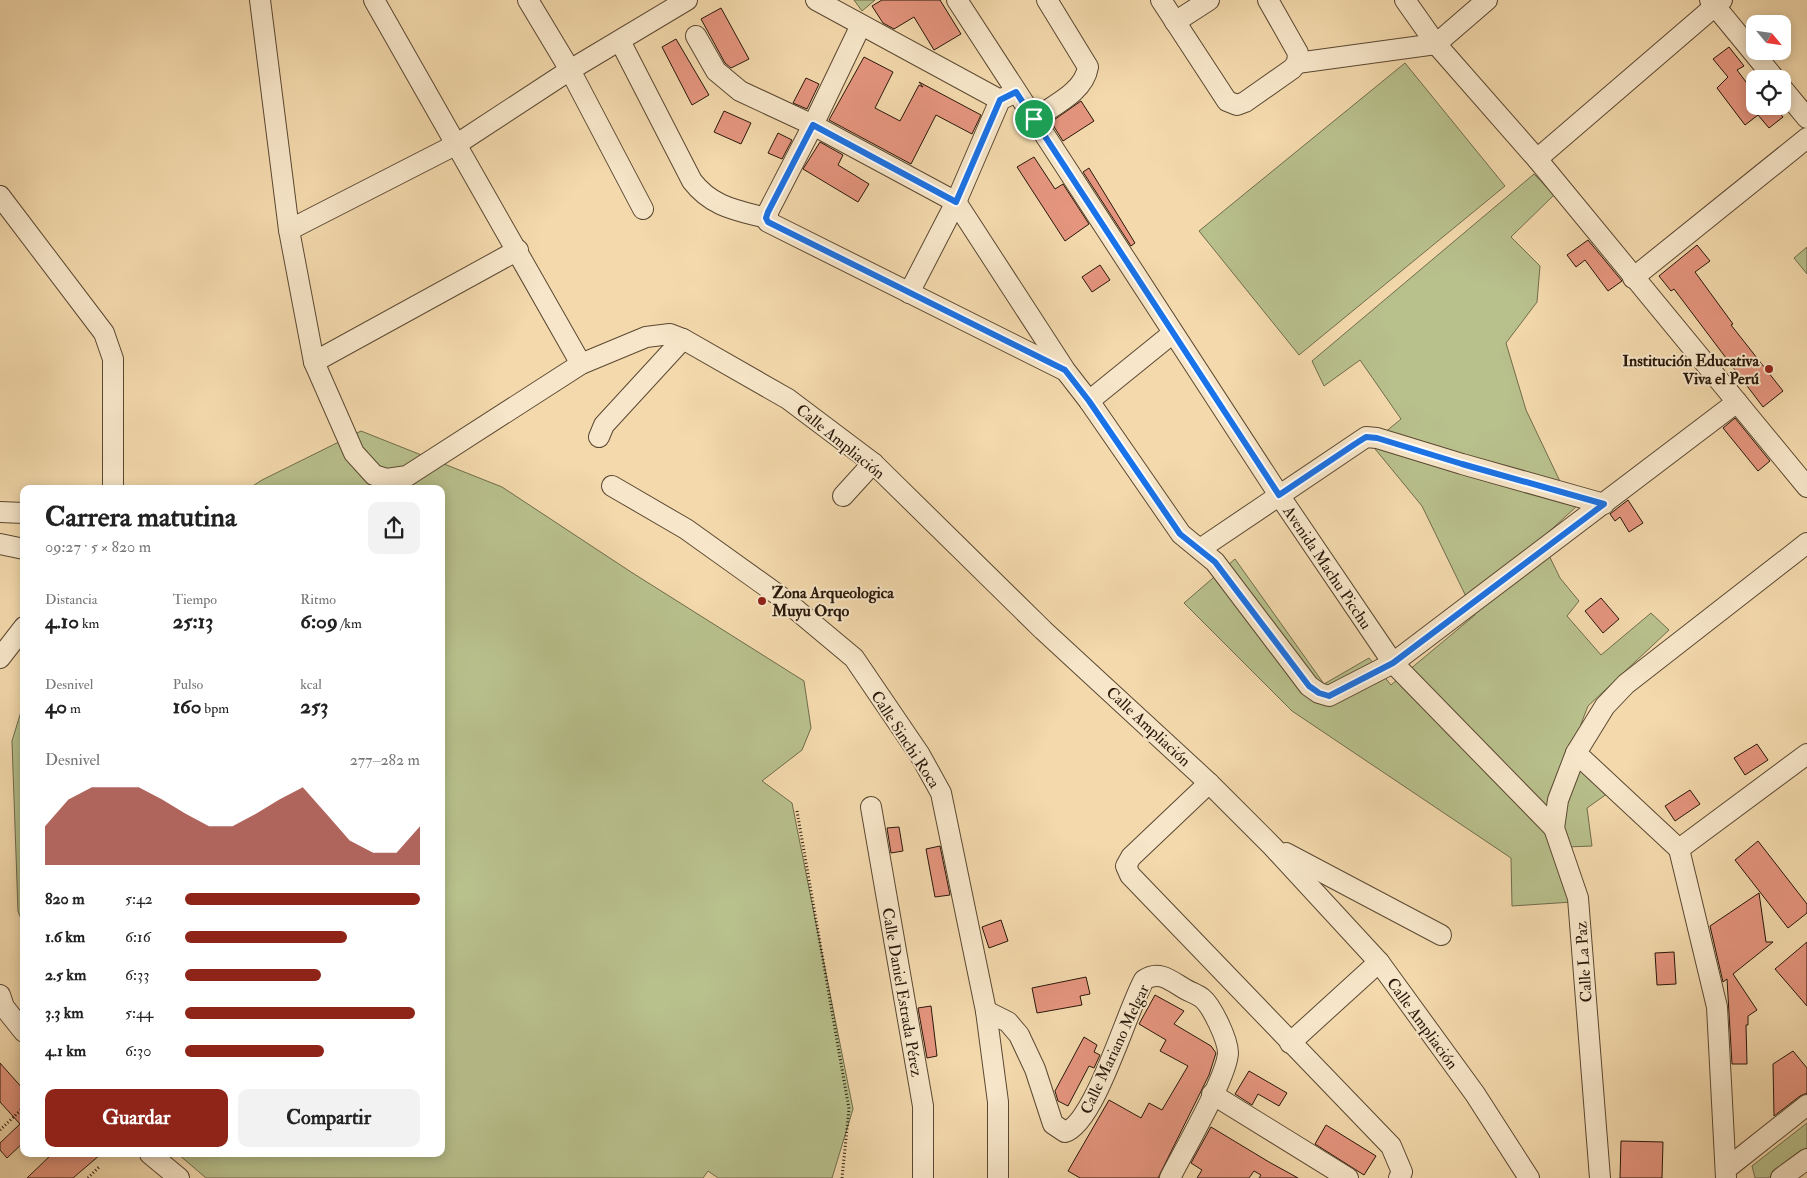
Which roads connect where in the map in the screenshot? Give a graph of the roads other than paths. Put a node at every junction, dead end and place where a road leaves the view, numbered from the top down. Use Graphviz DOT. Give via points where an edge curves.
graph roads {
  1 [pos="260,0"];
  2 [pos="374,0"];
  3 [pos="528,0"];
  4 [pos="816,0"];
  5 [pos="957,0"];
  6 [pos="1047,0"];
  7 [pos="1161,0"];
  8 [pos="1209,0"];
  9 [pos="1268,0"];
  10 [pos="1405,0"];
  11 [pos="1487,0"];
  12 [pos="1716,2"];
  13 [pos="677,3"];
  14 [pos="1175,22"];
  15 [pos="861,25"];
  16 [pos="696,36"];
  17 [pos="620,41"];
  18 [pos="1436,44"];
  19 [pos="1297,63"];
  20 [pos="570,70"];
  21 [pos="1768,70"];
  22 [pos="1008,96"];
  23 [pos="1791,99"];
  24 [pos="1807,118"];
  25 [pos="1034,119"];
  26 [pos="813,125"];
  27 [pos="1807,138"];
  28 [pos="457,144"];
  29 [pos="1537,160"];
  30 [pos="0,196"];
  31 [pos="956,202"];
  32 [pos="643,209"];
  33 [pos="766,218"];
  34 [pos="288,230"];
  35 [pos="518,250"];
  36 [pos="1633,278"];
  37 [pos="909,294"];
  38 [pos="1173,333"];
  39 [pos="690,343"];
  40 [pos="314,362"];
  41 [pos="581,364"];
  42 [pos="1065,370"];
  43 [pos="1089,401"];
  44 [pos="1737,402"];
  45 [pos="599,437"];
  46 [pos="873,464"];
  47 [pos="113,485"];
  48 [pos="612,486"];
  49 [pos="1807,488"];
  50 [pos="1279,495"];
  51 [pos="843,496"];
  52 [pos="1604,504"];
  53 [pos="0,512"];
  54 [pos="20,513"];
  55 [pos="1807,543"];
  56 [pos="0,544"];
  57 [pos="20,549"];
  58 [pos="1200,549"];
  59 [pos="20,633"];
  60 [pos="0,658"];
  61 [pos="1393,663"];
  62 [pos="1576,753"];
  63 [pos="1807,754"];
  64 [pos="1209,783"];
  65 [pos="871,808"];
  66 [pos="1554,828"];
  67 [pos="1272,846"];
  68 [pos="1679,849"];
  69 [pos="1441,935"];
  70 [pos="1379,962"];
  71 [pos="0,995"];
  72 [pos="986,1011"];
  73 [pos="20,1027"];
  74 [pos="1290,1043"];
  75 [pos="1212,1094"];
  76 [pos="1807,1105"];
  77 [pos="154,1157"];
  78 [pos="1807,1159"];
  79 [pos="1726,1174"];
  80 [pos="1400,1175"];
  81 [pos="178,1178"];
  82 [pos="923,1178"];
  83 [pos="998,1178"];
  84 [pos="1170,1178"];
  85 [pos="1348,1178"];
  86 [pos="1529,1178"];
  87 [pos="1600,1178"];
  88 [pos="1781,1178"];
  1 -- 34 [label="street"];
  2 -- 28 [label="street"];
  3 -- 20 [label="street"];
  4 -- 15 [label="street"];
  5 -- 22 [label="street, Avenida Machu Picchu"];
  6 -- 25 [label="street" via="1088,67 1079,88"];
  7 -- 14 [label="street"];
  8 -- 14 [label="street"];
  9 -- 19 [label="street" via="1298,52"];
  10 -- 18 [label="street"];
  11 -- 18 [label="street"];
  12 -- 21 [label="street"];
  12 -- 29 [label="street"];
  13 -- 17 [label="street"];
  14 -- 19 [label="street" via="1227,101 1236,105 1253,97"];
  15 -- 22 [label="street"];
  15 -- 26 [label="street"];
  16 -- 26 [label="street" via="716,71 740,91"];
  17 -- 20 [label="street"];
  17 -- 33 [label="street" via="692,181 702,194 715,202"];
  18 -- 19 [label="street"];
  18 -- 29 [label="street"];
  20 -- 28 [label="street"];
  20 -- 32 [label="street"];
  22 -- 25 [label="street, Avenida Machu Picchu"];
  22 -- 31 [label="street"];
  23 -- 24 [label="street"];
  25 -- 38 [label="street, Avenida Machu Picchu"];
  26 -- 31 [label="street"];
  26 -- 33 [label="street"];
  27 -- 36 [label="street"];
  28 -- 34 [label="street"];
  28 -- 35 [label="street"];
  29 -- 36 [label="street"];
  30 -- 47 [label="street" via="104,333 113,359"];
  31 -- 37 [label="street"];
  31 -- 42 [label="street"];
  33 -- 37 [label="street" via="768,222"];
  34 -- 40 [label="street"];
  35 -- 40 [label="street"];
  35 -- 41 [label="street"];
  36 -- 44 [label="street"];
  37 -- 42 [label="street"];
  38 -- 43 [label="street"];
  38 -- 50 [label="street, Avenida Machu Picchu"];
  39 -- 41 [label="street" via="670,334 646,337"];
  39 -- 45 [label="street" via="604,425"];
  39 -- 46 [label="street, Calle Ampliación" via="788,399"];
  40 -- 41 [label="street" via="354,453 374,475 388,479 407,476"];
  42 -- 43 [label="street"];
  43 -- 58 [label="street" via="1180,534"];
  44 -- 49 [label="street"];
  44 -- 52 [label="street"];
  46 -- 51 [label="street"];
  46 -- 64 [label="street, Calle Ampliación" via="1043,630"];
  48 -- 72 [label="street, Calle Sinchi Roca" via="686,529 781,597 854,658 920,755 941,793"];
  50 -- 52 [label="street" via="1366,437"];
  50 -- 58 [label="street"];
  50 -- 61 [label="street, Avenida Machu Picchu"];
  52 -- 61 [label="street"];
  53 -- 54 [label="street"];
  55 -- 62 [label="street, Calle La Paz" via="1626,684 1605,706"];
  56 -- 57 [label="street"];
  58 -- 61 [label="street" via="1215,562 1309,686 1319,693 1329,696"];
  59 -- 60 [label="street"];
  61 -- 66 [label="street, Avenida Machu Picchu"];
  62 -- 66 [label="street, Calle La Paz" via="1561,791"];
  62 -- 68 [label="street"];
  63 -- 68 [label="street"];
  64 -- 67 [label="street, Calle Ampliación"];
  64 -- 74 [label="street" via="1131,857 1126,866 1130,875"];
  65 -- 82 [label="street, Calle Daniel Estrada Pérez" via="923,1106"];
  66 -- 87 [label="street, Calle La Paz" via="1578,898"];
  67 -- 69 [label="street"];
  67 -- 70 [label="street, Calle Ampliación"];
  68 -- 79 [label="street" via="1717,1007"];
  70 -- 74 [label="street"];
  70 -- 86 [label="street, Calle Ampliación" via="1475,1094"];
  71 -- 73 [label="street" via="4,1007"];
  72 -- 75 [label="street, Calle Mariano Melgar" via="1008,1022 1020,1035 1053,1124 1065,1132 1072,1130 1084,1113 1119,1044 1144,980 1152,975 1161,975 1202,998 1225,1039 1227,1058"];
  72 -- 83 [label="street, Calle Sinchi Roca" via="998,1102"];
  74 -- 80 [label="street" via="1392,1146"];
  75 -- 84 [label="street, Calle Mariano Melgar"];
  75 -- 85 [label="street"];
  76 -- 79 [label="street"];
  77 -- 81 [label="street"];
  78 -- 88 [label="street"];
}
